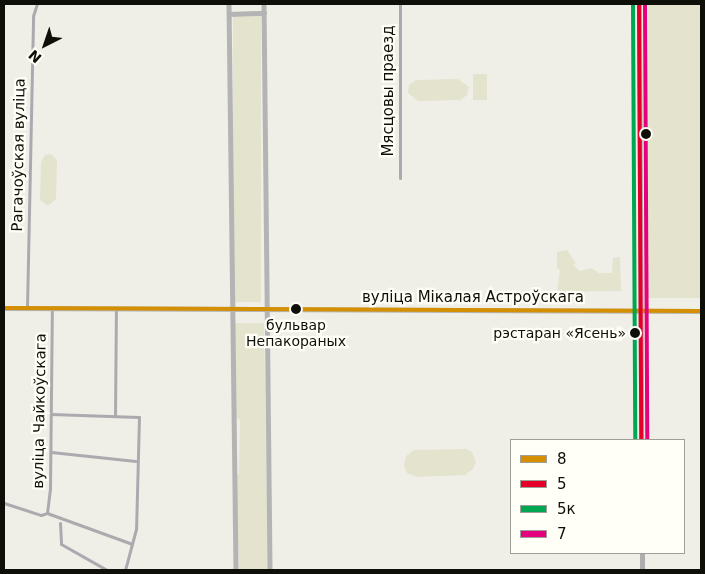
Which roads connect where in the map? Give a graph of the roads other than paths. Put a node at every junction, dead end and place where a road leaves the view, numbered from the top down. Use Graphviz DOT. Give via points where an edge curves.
graph roads {
  1 [pos="37,4"];
  2 [pos="229,4"];
  3 [pos="264,4"];
  4 [pos="400,4"];
  5 [pos="639,4"];
  6 [pos="264,13"];
  7 [pos="229,14"];
  8 [pos="400,178"];
  9 [pos="4,308"];
  10 [pos="27,308"];
  11 [pos="52,308"];
  12 [pos="116,309"];
  13 [pos="232,309"];
  14 [pos="266,310"];
  15 [pos="641,311"];
  16 [pos="701,311"];
  17 [pos="51,414"];
  18 [pos="116,416"];
  19 [pos="641,439"];
  20 [pos="51,452"];
  21 [pos="136,461"];
  22 [pos="4,503"];
  23 [pos="46,513"];
  24 [pos="60,523"];
  25 [pos="132,544"];
  26 [pos="642,554"];
  27 [pos="107,570"];
  28 [pos="125,570"];
  29 [pos="236,570"];
  30 [pos="270,570"];
  31 [pos="642,570"];
  1 -- 10 [label="street, Рагачоўская вуліца" via="33,16"];
  2 -- 7 [label="main road"];
  3 -- 6 [label="main road"];
  4 -- 8 [label="street, Мясцовы праезд"];
  5 -- 15 [label="main road"];
  6 -- 7 [label="main road"];
  6 -- 14 [label="main road"];
  7 -- 13 [label="main road"];
  9 -- 10 [label="main road, вуліца Мікалая Астроўскага"];
  10 -- 11 [label="main road, вуліца Мікалая Астроўскага"];
  11 -- 12 [label="main road, вуліца Мікалая Астроўскага"];
  11 -- 17 [label="street, вуліца Чайкоўскага"];
  12 -- 13 [label="main road, вуліца Мікалая Астроўскага"];
  12 -- 18 [label="street"];
  13 -- 14 [label="main road, вуліца Мікалая Астроўскага"];
  13 -- 29 [label="main road"];
  14 -- 15 [label="main road, вуліца Мікалая Астроўскага"];
  14 -- 30 [label="main road"];
  15 -- 16 [label="main road, вуліца Мікалая Астроўскага"];
  15 -- 19 [label="main road"];
  17 -- 18 [label="street"];
  17 -- 20 [label="street, вуліца Чайкоўскага"];
  18 -- 21 [label="street" via="139,417"];
  20 -- 21 [label="street"];
  20 -- 23 [label="street, вуліца Чайкоўскага"];
  21 -- 25 [label="street" via="136,529"];
  22 -- 23 [label="street" via="41,515"];
  23 -- 25 [label="street"];
  24 -- 27 [label="street" via="61,544"];
  25 -- 28 [label="street"];
  26 -- 31 [label="main road"];
}
